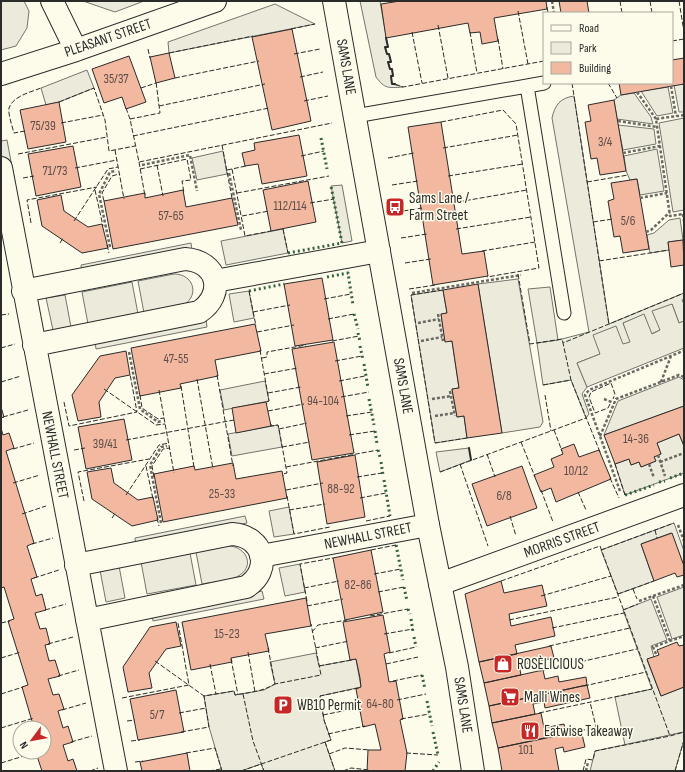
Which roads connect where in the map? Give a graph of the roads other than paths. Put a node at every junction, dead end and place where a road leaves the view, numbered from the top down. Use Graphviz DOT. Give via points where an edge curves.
graph roads {
  1 [pos="52,1"];
  2 [pos="215,1"];
  3 [pos="334,1"];
  4 [pos="76,50"];
  5 [pos="1,74"];
  6 [pos="543,83"];
  7 [pos="527,86"];
  8 [pos="355,116"];
  9 [pos="1,168"];
  10 [pos="378,251"];
  11 [pos="215,281"];
  12 [pos="23,291"];
  13 [pos="564,313"];
  14 [pos="34,345"];
  15 [pos="683,497"];
  16 [pos="428,525"];
  17 [pos="261,556"];
  18 [pos="76,565"];
  19 [pos="440,584"];
  20 [pos="87,620"];
  21 [pos="116,771"];
  22 [pos="473,771"];
  1 -- 4 [label="street"];
  2 -- 4 [label="street, PLEASANT STREET"];
  3 -- 8 [label="street, SAMS LANE"];
  4 -- 5 [label="street, PLEASANT STREET"];
  6 -- 7 [label="lane"];
  7 -- 8 [label="lane"];
  7 -- 13 [label="lane"];
  8 -- 10 [label="street, SAMS LANE"];
  9 -- 12 [label="street, NEWHALL STREET"];
  10 -- 11 [label="street"];
  10 -- 16 [label="street, SAMS LANE"];
  11 -- 12 [label="street" via="208,268 201,262 185,259"];
  11 -- 14 [label="street" via="212,300 199,312"];
  12 -- 14 [label="street, NEWHALL STREET"];
  14 -- 18 [label="street, NEWHALL STREET"];
  15 -- 19 [label="street, MORRIS STREET"];
  16 -- 17 [label="street, NEWHALL STREET"];
  16 -- 19 [label="street, SAMS LANE"];
  17 -- 18 [label="street" via="255,543 240,534 232,534"];
  17 -- 20 [label="street" via="262,567 253,582 246,586"];
  18 -- 20 [label="street, NEWHALL STREET"];
  19 -- 22 [label="street, SAMS LANE" via="457,667"];
  20 -- 21 [label="street, NEWHALL STREET"];
}
